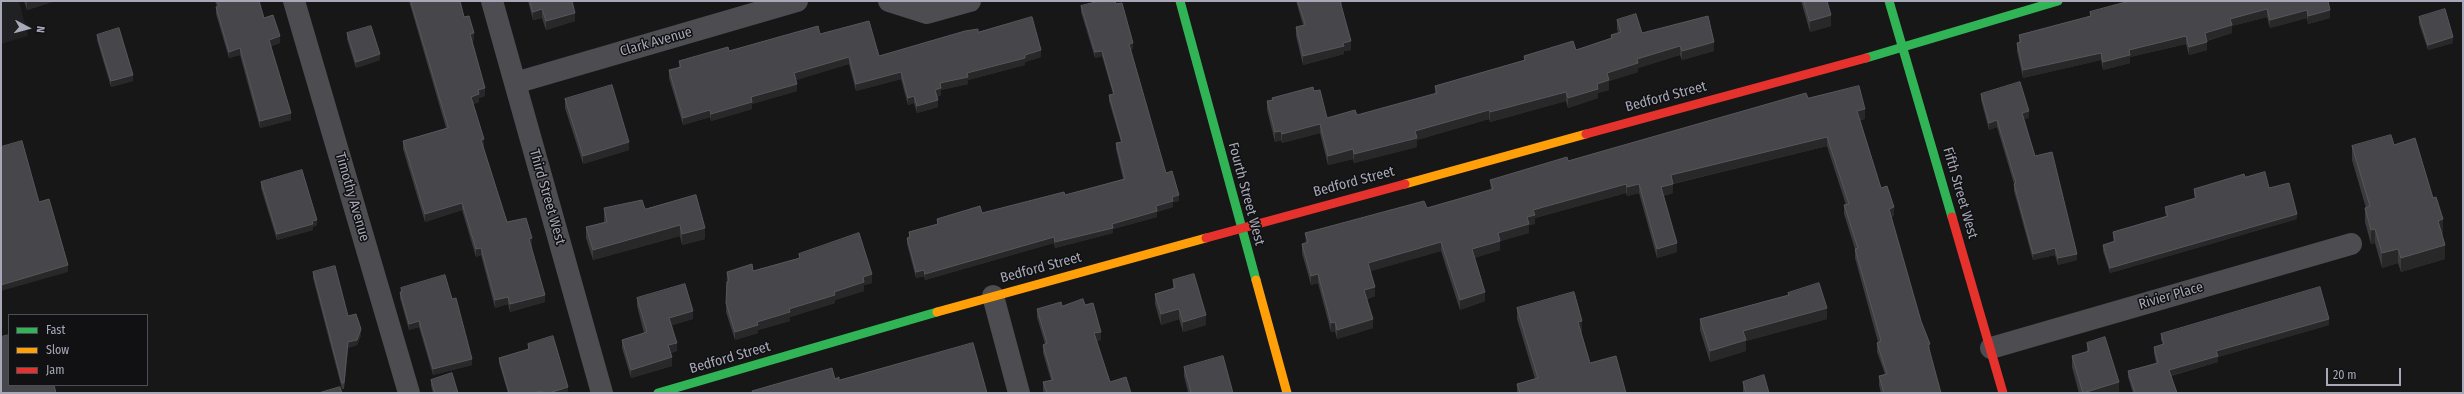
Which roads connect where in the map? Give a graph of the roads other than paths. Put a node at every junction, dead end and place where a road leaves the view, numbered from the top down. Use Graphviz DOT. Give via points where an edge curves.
graph roads {
  1 [pos="294,1"];
  2 [pos="492,1"];
  3 [pos="797,1"];
  4 [pos="889,1"];
  5 [pos="970,1"];
  6 [pos="1180,1"];
  7 [pos="1889,1"];
  8 [pos="2058,1"];
  9 [pos="1903,47"];
  10 [pos="515,83"];
  11 [pos="1240,228"];
  12 [pos="2351,244"];
  13 [pos="993,296"];
  14 [pos="1991,348"];
  15 [pos="409,393"];
  16 [pos="602,393"];
  17 [pos="658,393"];
  18 [pos="1019,393"];
  19 [pos="1287,393"];
  20 [pos="2003,393"];
  1 -- 15 [label="street, Timothy Avenue"];
  2 -- 10 [label="street, Third Street West"];
  3 -- 10 [label="street, Clark Avenue"];
  4 -- 5 [label="street" via="927,13"];
  6 -- 11 [label="street, Fourth Street West"];
  7 -- 9 [label="street, Fifth Street West"];
  8 -- 9 [label="street, Bedford Street"];
  9 -- 11 [label="street, Bedford Street"];
  9 -- 14 [label="street, Fifth Street West"];
  10 -- 16 [label="street, Third Street West"];
  11 -- 13 [label="street, Bedford Street"];
  11 -- 19 [label="street, Fourth Street West"];
  12 -- 14 [label="street, Rivier Place"];
  13 -- 17 [label="street, Bedford Street"];
  13 -- 18 [label="street"];
  14 -- 20 [label="street, Fifth Street West"];
}
